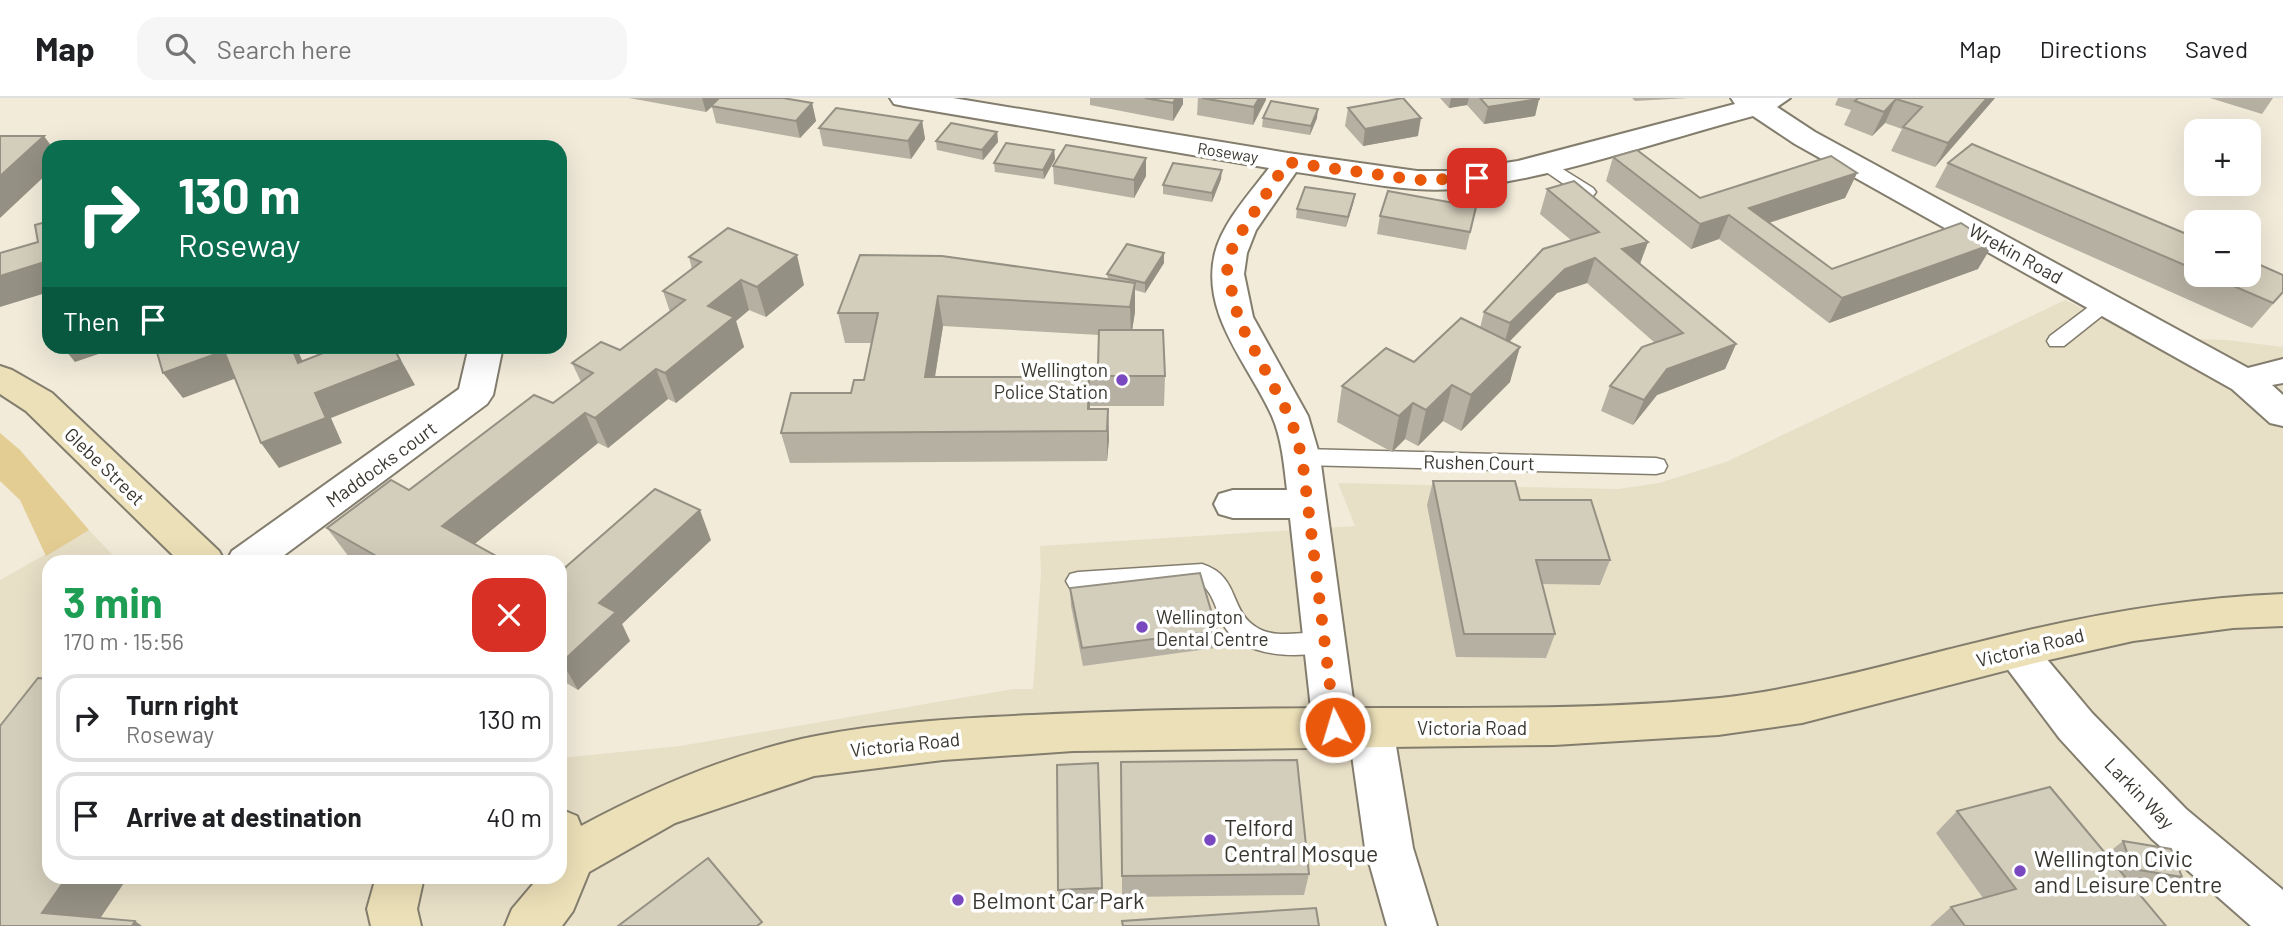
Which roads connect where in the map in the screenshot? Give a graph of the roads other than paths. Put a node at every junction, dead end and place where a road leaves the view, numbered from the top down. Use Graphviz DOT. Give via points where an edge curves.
graph roads {
  1 [pos="904,98"];
  2 [pos="1759,101"];
  3 [pos="1287,162"];
  4 [pos="1545,163"];
  5 [pos="1587,192"];
  6 [pos="2106,303"];
  7 [pos="2057,341"];
  8 [pos="484,354"];
  9 [pos="2283,371"];
  10 [pos="0,378"];
  11 [pos="2244,381"];
  12 [pos="2283,414"];
  13 [pos="1302,457"];
  14 [pos="1656,466"];
  15 [pos="1233,504"];
  16 [pos="1309,504"];
  17 [pos="198,555"];
  18 [pos="256,555"];
  19 [pos="1078,581"];
  20 [pos="2283,610"];
  21 [pos="2015,651"];
  22 [pos="1329,657"];
  23 [pos="1353,727"];
  24 [pos="567,836"];
  25 [pos="398,884"];
  26 [pos="560,884"];
  27 [pos="2283,916"];
  28 [pos="396,926"];
  29 [pos="530,926"];
  30 [pos="1412,926"];
  1 -- 3 [label="street, Roseway"];
  2 -- 4 [label="street, Roseway"];
  2 -- 6 [label="street, Wrekin Road" via="1805,138"];
  3 -- 4 [label="street, Roseway" via="1417,180 1477,178"];
  3 -- 13 [label="street" via="1240,234 1227,271 1239,321 1291,419"];
  4 -- 5 [label="lane"];
  6 -- 7 [label="lane"];
  6 -- 11 [label="street, Wrekin Road"];
  8 -- 18 [label="street, Maddocks court" via="475,396"];
  9 -- 11 [label="street"];
  10 -- 17 [label="street, Glebe Street" via="39,402"];
  11 -- 12 [label="street, Wrekin Road"];
  13 -- 14 [label="lane, Rushen Court"];
  13 -- 16 [label="street"];
  15 -- 16 [label="street"];
  16 -- 22 [label="street"];
  19 -- 22 [label="lane" via="1202,573 1217,581 1234,622 1246,634"];
  20 -- 21 [label="street, Victoria Road" via="2246,610 2112,627"];
  21 -- 23 [label="street, Victoria Road" via="1775,710 1518,728"];
  21 -- 27 [label="street, Larkin Way" via="2076,726 2169,824"];
  22 -- 23 [label="street"];
  23 -- 24 [label="street, Victoria Road" via="923,740 814,756"];
  23 -- 30 [label="street"];
  25 -- 28 [label="street" via="392,909"];
  26 -- 29 [label="street, Victoria Road" via="546,910"];
}
